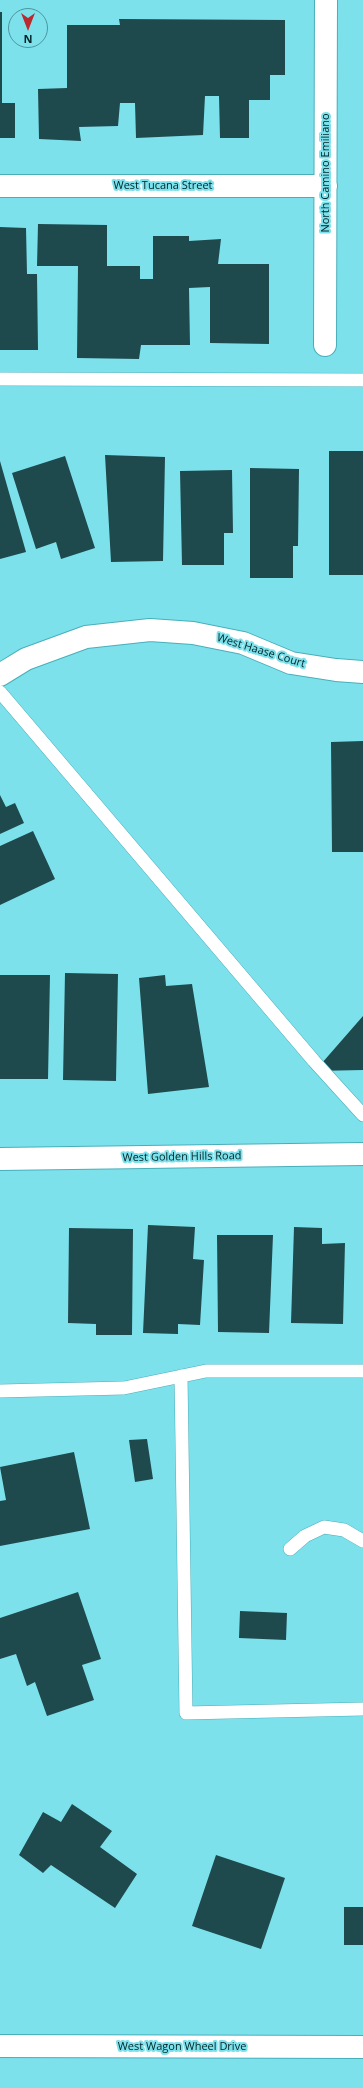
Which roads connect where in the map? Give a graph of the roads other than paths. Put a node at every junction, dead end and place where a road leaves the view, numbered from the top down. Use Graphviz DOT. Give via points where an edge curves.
graph roads {
  1 [pos="326,0"];
  2 [pos="0,186"];
  3 [pos="326,186"];
  4 [pos="325,346"];
  5 [pos="0,379"];
  6 [pos="363,380"];
  7 [pos="363,672"];
  8 [pos="0,675"];
  9 [pos="0,692"];
  10 [pos="363,1115"];
  11 [pos="363,1154"];
  12 [pos="0,1159"];
  13 [pos="363,1371"];
  14 [pos="181,1376"];
  15 [pos="0,1391"];
  16 [pos="363,1541"];
  17 [pos="290,1549"];
  18 [pos="363,1709"];
  19 [pos="0,2046"];
  20 [pos="363,2047"];
  1 -- 3 [label="street, North Camino Emiliano"];
  2 -- 3 [label="street, West Tucana Street"];
  3 -- 4 [label="street, North Camino Emiliano"];
  5 -- 6 [label="lane"];
  7 -- 8 [label="street, West Haase Court" via="291,662 243,643 193,632 150,630 86,637 26,659"];
  9 -- 10 [label="lane" via="314,1061"];
  11 -- 12 [label="street, West Golden Hills Road"];
  13 -- 14 [label="lane" via="206,1371"];
  14 -- 15 [label="lane" via="124,1388"];
  14 -- 18 [label="lane" via="186,1713"];
  16 -- 17 [label="lane" via="344,1530 324,1527 305,1536"];
  19 -- 20 [label="street, West Wagon Wheel Drive"];
}
